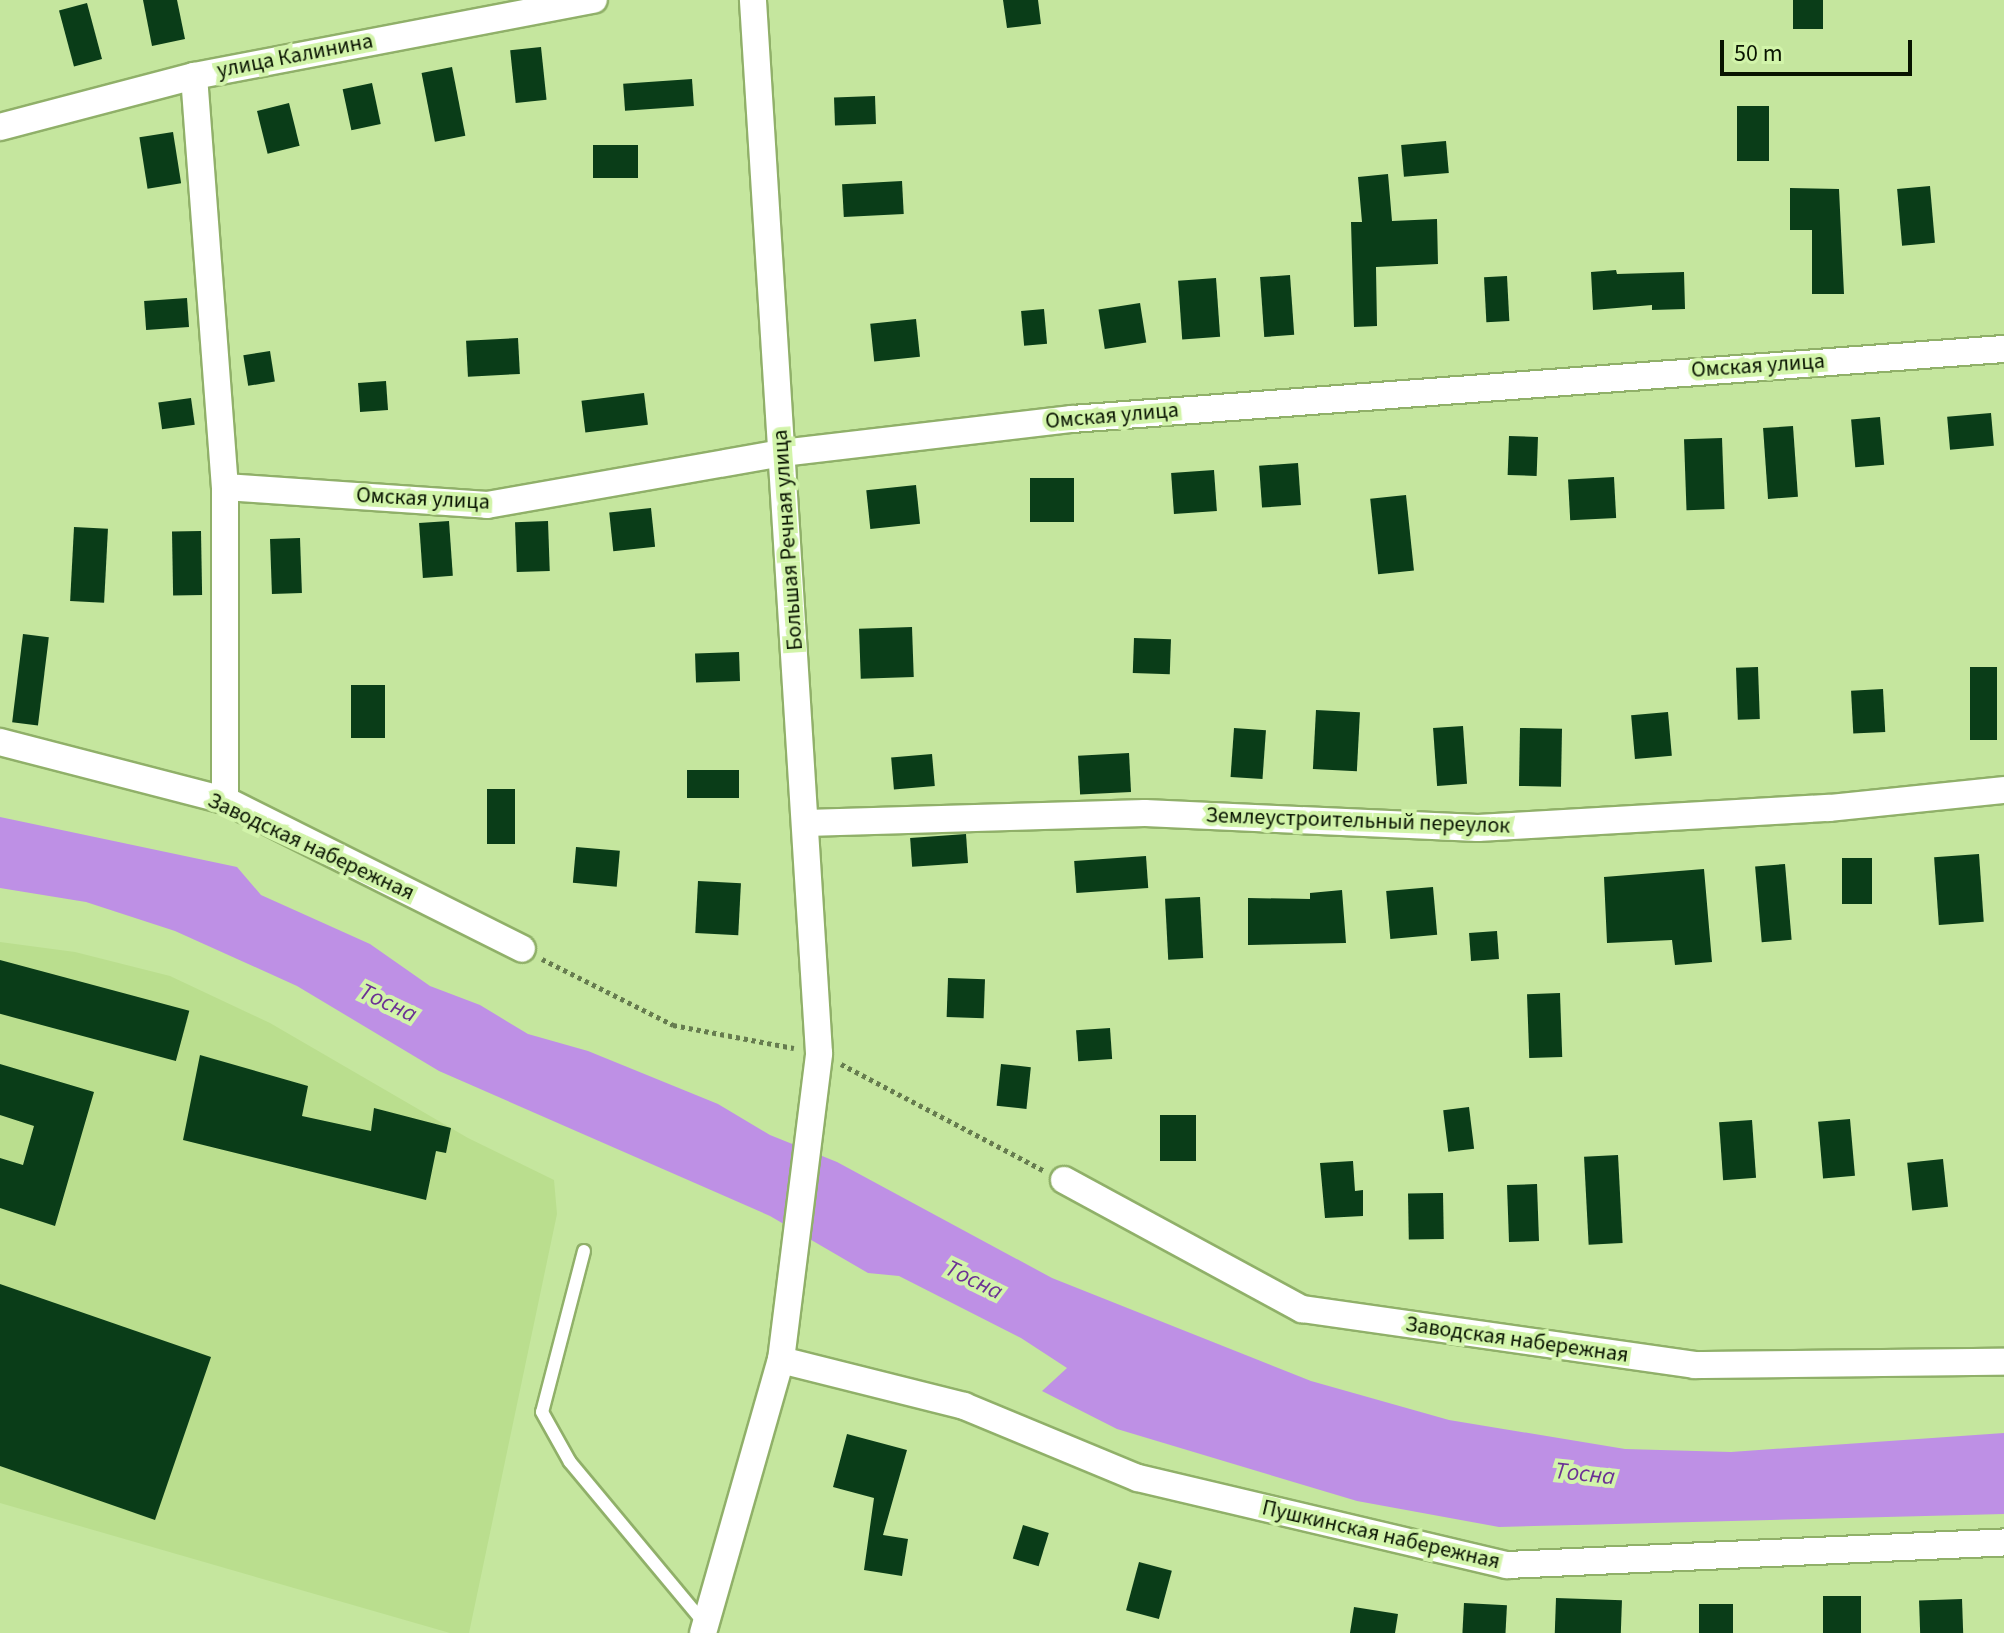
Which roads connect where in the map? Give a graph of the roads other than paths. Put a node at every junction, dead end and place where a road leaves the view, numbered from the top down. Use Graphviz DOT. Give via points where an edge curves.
graph roads {
  1 [pos="594,0"];
  2 [pos="753,0"];
  3 [pos="194,76"];
  4 [pos="0,127"];
  5 [pos="2004,349"];
  6 [pos="782,453"];
  7 [pos="225,487"];
  8 [pos="0,742"];
  9 [pos="2004,790"];
  10 [pos="225,800"];
  11 [pos="806,823"];
  12 [pos="522,949"];
  13 [pos="1064,1180"];
  14 [pos="584,1251"];
  15 [pos="781,1360"];
  16 [pos="2004,1362"];
  17 [pos="2004,1542"];
  18 [pos="704,1629"];
  1 -- 3 [label="street, улица Калинина"];
  2 -- 6 [label="street, Большая Речная улица"];
  3 -- 4 [label="street, улица Калинина"];
  3 -- 7 [label="street"];
  5 -- 6 [label="street, Омская улица" via="1072,419"];
  6 -- 7 [label="street, Омская улица" via="487,505"];
  6 -- 11 [label="street, Большая Речная улица"];
  7 -- 10 [label="street"];
  8 -- 10 [label="street, Заводская набережная"];
  9 -- 11 [label="street, Землеустроительный переулок" via="1829,808 1478,828 1145,813"];
  10 -- 12 [label="street, Заводская набережная"];
  11 -- 15 [label="street, Большая Речная улица" via="817,1080"];
  13 -- 16 [label="street, Заводская набережная" via="1302,1309 1694,1365"];
  14 -- 18 [label="lane" via="542,1412 570,1462"];
  15 -- 17 [label="street, Пушкинская набережная" via="964,1406 1138,1478 1507,1565"];
  15 -- 18 [label="street, Большая Речная улица"];
}
